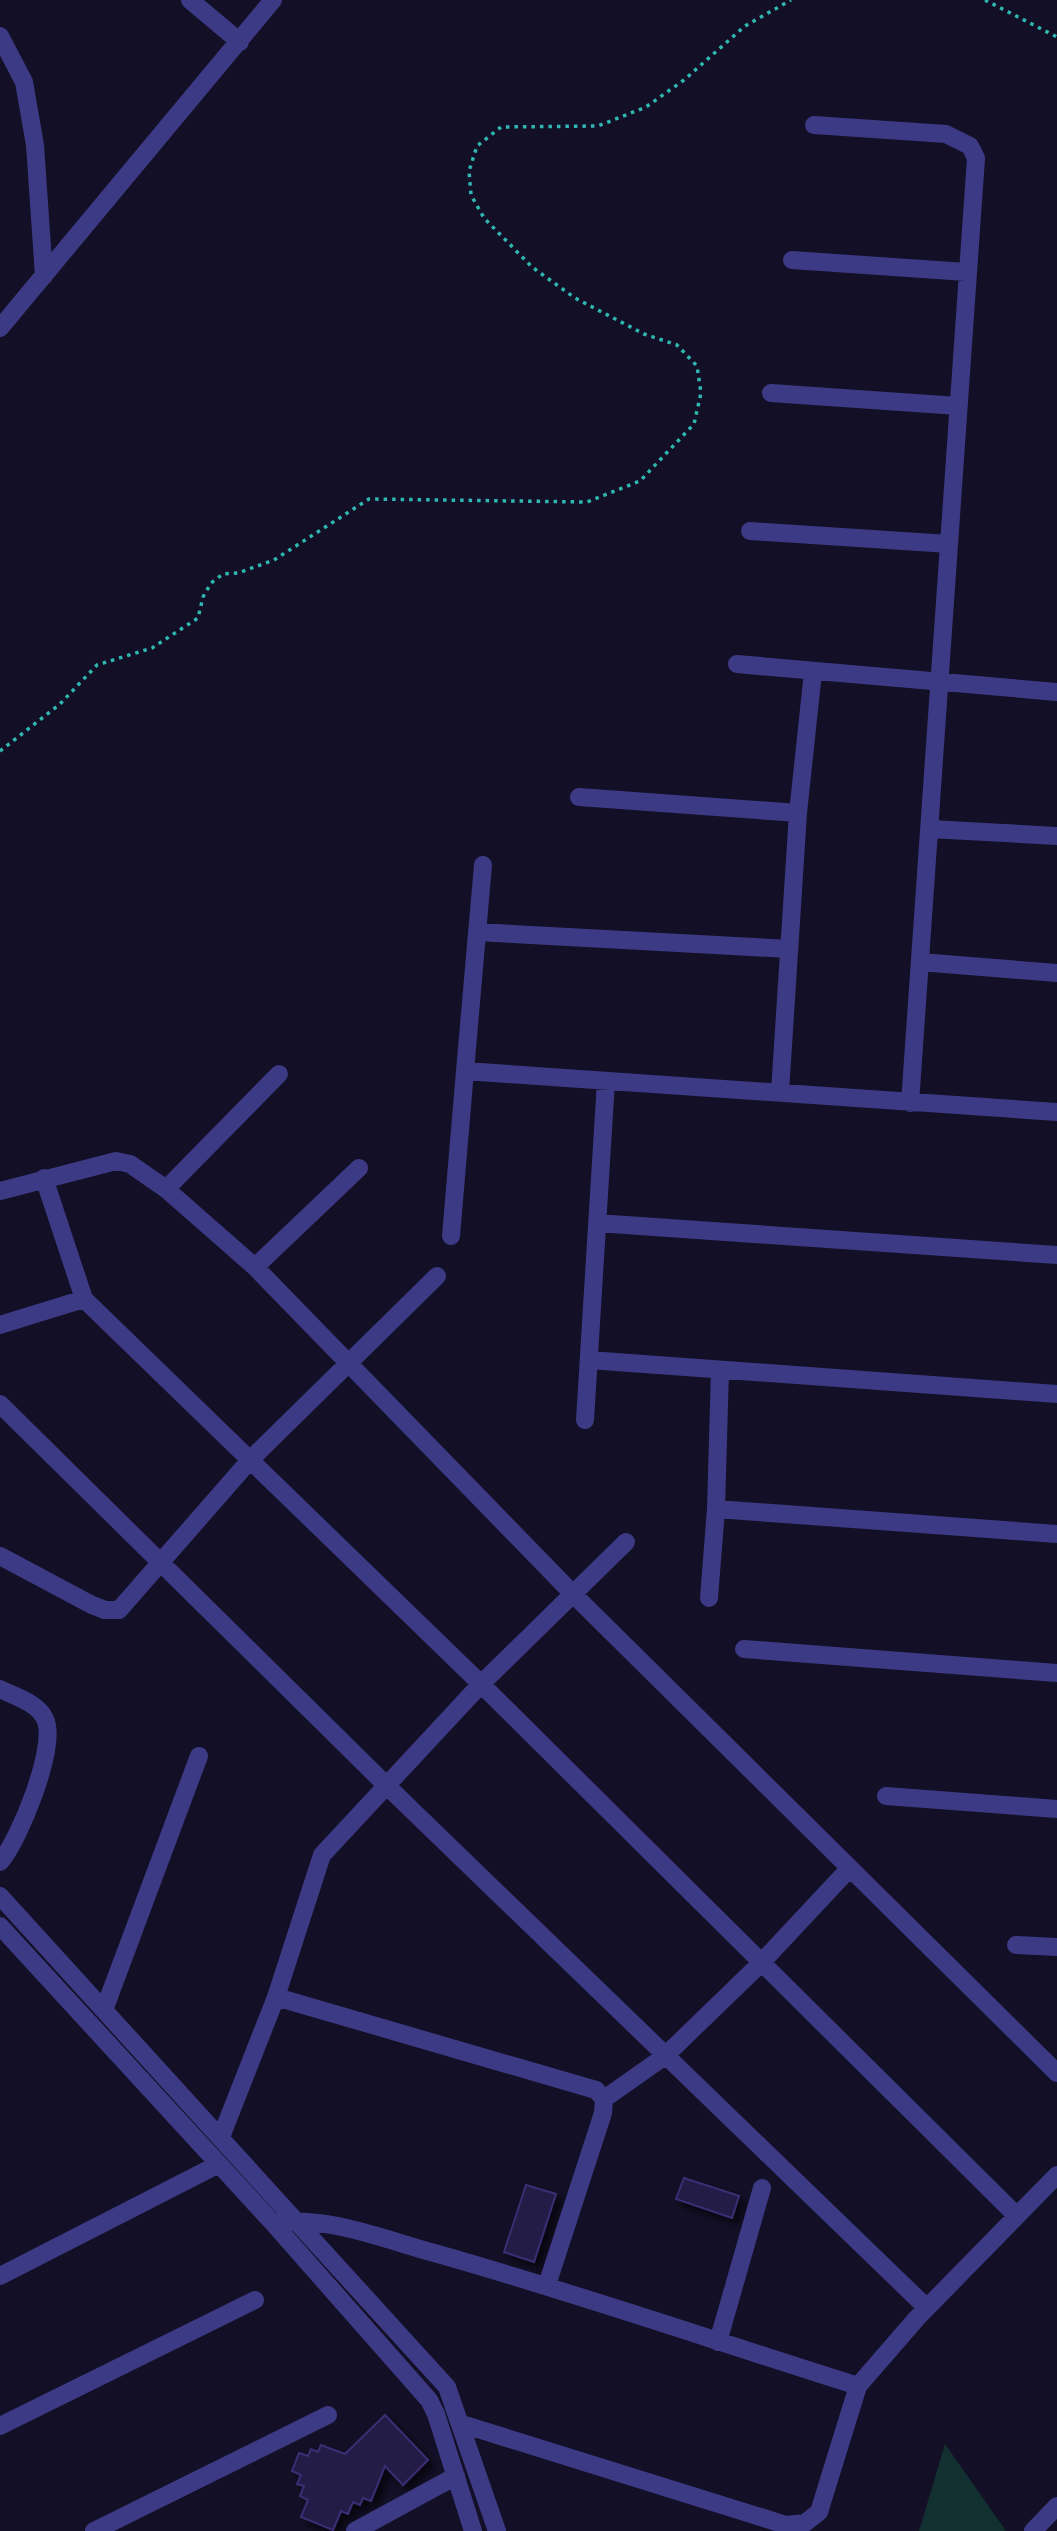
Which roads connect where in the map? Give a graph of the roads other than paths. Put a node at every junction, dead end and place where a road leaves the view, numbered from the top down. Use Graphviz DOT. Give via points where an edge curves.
graph roads {
  1 [pos="190,0"];
  2 [pos="273,0"];
  3 [pos="0,36"];
  4 [pos="240,42"];
  5 [pos="814,125"];
  6 [pos="793,261"];
  7 [pos="966,272"];
  8 [pos="44,276"];
  9 [pos="0,328"];
  10 [pos="771,393"];
  11 [pos="958,406"];
  12 [pos="750,531"];
  13 [pos="949,544"];
  14 [pos="737,664"];
  15 [pos="813,672"];
  16 [pos="942,682"];
  17 [pos="1057,692"];
  18 [pos="579,797"];
  19 [pos="798,813"];
  20 [pos="930,830"];
  21 [pos="1057,836"];
  22 [pos="482,865"];
  23 [pos="477,932"];
  24 [pos="789,949"];
  25 [pos="920,962"];
  26 [pos="1057,973"];
  27 [pos="465,1071"];
  28 [pos="279,1074"];
  29 [pos="606,1081"];
  30 [pos="780,1092"];
  31 [pos="910,1103"];
  32 [pos="1057,1112"];
  33 [pos="359,1168"];
  34 [pos="44,1178"];
  35 [pos="166,1189"];
  36 [pos="0,1191"];
  37 [pos="597,1223"];
  38 [pos="451,1236"];
  39 [pos="1057,1255"];
  40 [pos="255,1267"];
  41 [pos="436,1276"];
  42 [pos="84,1299"];
  43 [pos="0,1325"];
  44 [pos="589,1360"];
  45 [pos="347,1365"];
  46 [pos="720,1370"];
  47 [pos="1057,1394"];
  48 [pos="0,1404"];
  49 [pos="585,1420"];
  50 [pos="251,1459"];
  51 [pos="716,1509"];
  52 [pos="1057,1534"];
  53 [pos="626,1542"];
  54 [pos="0,1556"];
  55 [pos="161,1561"];
  56 [pos="573,1594"];
  57 [pos="709,1598"];
  58 [pos="744,1649"];
  59 [pos="1057,1672"];
  60 [pos="481,1685"];
  61 [pos="0,1689"];
  62 [pos="199,1756"];
  63 [pos="387,1786"];
  64 [pos="886,1796"];
  65 [pos="1057,1809"];
  66 [pos="0,1862"];
  67 [pos="849,1869"];
  68 [pos="0,1896"];
  69 [pos="0,1926"];
  70 [pos="1016,1945"];
  71 [pos="1057,1947"];
  72 [pos="760,1964"];
  73 [pos="276,1997"];
  74 [pos="104,2010"];
  75 [pos="665,2056"];
  76 [pos="1057,2073"];
  77 [pos="604,2099"];
  78 [pos="221,2137"];
  79 [pos="217,2165"];
  80 [pos="1057,2175"];
  81 [pos="762,2188"];
  82 [pos="1017,2216"];
  83 [pos="292,2220"];
  84 [pos="273,2223"];
  85 [pos="0,2276"];
  86 [pos="547,2285"];
  87 [pos="255,2300"];
  88 [pos="927,2308"];
  89 [pos="718,2342"];
  90 [pos="858,2386"];
  91 [pos="328,2416"];
  92 [pos="462,2424"];
  93 [pos="0,2426"];
  94 [pos="456,2476"];
  95 [pos="1057,2506"];
  96 [pos="94,2531"];
  97 [pos="355,2531"];
  98 [pos="473,2531"];
  99 [pos="497,2531"];
  100 [pos="1032,2531"];
  1 -- 4 [label="street"];
  2 -- 4 [label="street"];
  3 -- 8 [label="street" via="24,82 31,120"];
  4 -- 8 [label="street"];
  5 -- 7 [label="street" via="946,134 970,146 976,158"];
  6 -- 7 [label="street"];
  7 -- 11 [label="street"];
  8 -- 9 [label="street"];
  10 -- 11 [label="street"];
  11 -- 13 [label="street"];
  12 -- 13 [label="street"];
  13 -- 16 [label="street"];
  14 -- 15 [label="street"];
  15 -- 16 [label="street"];
  15 -- 19 [label="street"];
  16 -- 17 [label="street"];
  16 -- 20 [label="street"];
  18 -- 19 [label="street"];
  19 -- 24 [label="street"];
  20 -- 21 [label="street"];
  20 -- 25 [label="street"];
  22 -- 23 [label="street"];
  23 -- 24 [label="street"];
  23 -- 27 [label="street"];
  24 -- 30 [label="street"];
  25 -- 26 [label="street"];
  25 -- 31 [label="street"];
  27 -- 29 [label="street"];
  27 -- 38 [label="street"];
  28 -- 35 [label="street"];
  29 -- 30 [label="street"];
  29 -- 37 [label="street"];
  30 -- 31 [label="street"];
  31 -- 32 [label="street"];
  33 -- 40 [label="street"];
  34 -- 35 [label="street" via="116,1161 130,1164"];
  34 -- 36 [label="street"];
  34 -- 42 [label="street"];
  35 -- 40 [label="street"];
  37 -- 39 [label="street"];
  37 -- 44 [label="street"];
  40 -- 45 [label="street"];
  41 -- 45 [label="street"];
  42 -- 43 [label="street"];
  42 -- 50 [label="street"];
  44 -- 46 [label="street"];
  44 -- 49 [label="street"];
  45 -- 50 [label="street"];
  45 -- 56 [label="street"];
  46 -- 47 [label="street"];
  46 -- 51 [label="street"];
  48 -- 55 [label="street"];
  50 -- 55 [label="street"];
  50 -- 60 [label="street"];
  51 -- 52 [label="street"];
  51 -- 57 [label="street"];
  53 -- 56 [label="street"];
  54 -- 55 [label="street" via="105,1610 119,1610"];
  55 -- 63 [label="street"];
  56 -- 60 [label="street"];
  56 -- 67 [label="street"];
  58 -- 59 [label="street"];
  60 -- 63 [label="street"];
  60 -- 72 [label="street"];
  61 -- 66 [label="street" via="40,1712 48,1732 32,1796"];
  62 -- 74 [label="street"];
  63 -- 73 [label="street" via="322,1855"];
  63 -- 75 [label="street"];
  64 -- 65 [label="street"];
  67 -- 72 [label="street"];
  67 -- 76 [label="street"];
  68 -- 74 [label="street"];
  69 -- 79 [label="street"];
  70 -- 71 [label="street"];
  72 -- 75 [label="street"];
  72 -- 82 [label="street"];
  73 -- 77 [label="street" via="596,2090"];
  73 -- 78 [label="street"];
  74 -- 78 [label="street"];
  75 -- 77 [label="street"];
  75 -- 88 [label="street"];
  77 -- 86 [label="street"];
  78 -- 83 [label="street"];
  79 -- 84 [label="street"];
  79 -- 85 [label="street"];
  80 -- 82 [label="street"];
  81 -- 89 [label="street"];
  82 -- 88 [label="street"];
  83 -- 84 [label="street"];
  83 -- 86 [label="street" via="330,2224"];
  83 -- 92 [label="street" via="447,2387"];
  84 -- 94 [label="street" via="429,2400"];
  86 -- 89 [label="street"];
  87 -- 93 [label="street"];
  88 -- 90 [label="street"];
  89 -- 90 [label="street"];
  90 -- 92 [label="street" via="819,2512 805,2523 786,2525"];
  91 -- 96 [label="street"];
  92 -- 99 [label="street"];
  94 -- 97 [label="street"];
  94 -- 98 [label="street"];
  95 -- 100 [label="street"];
}
